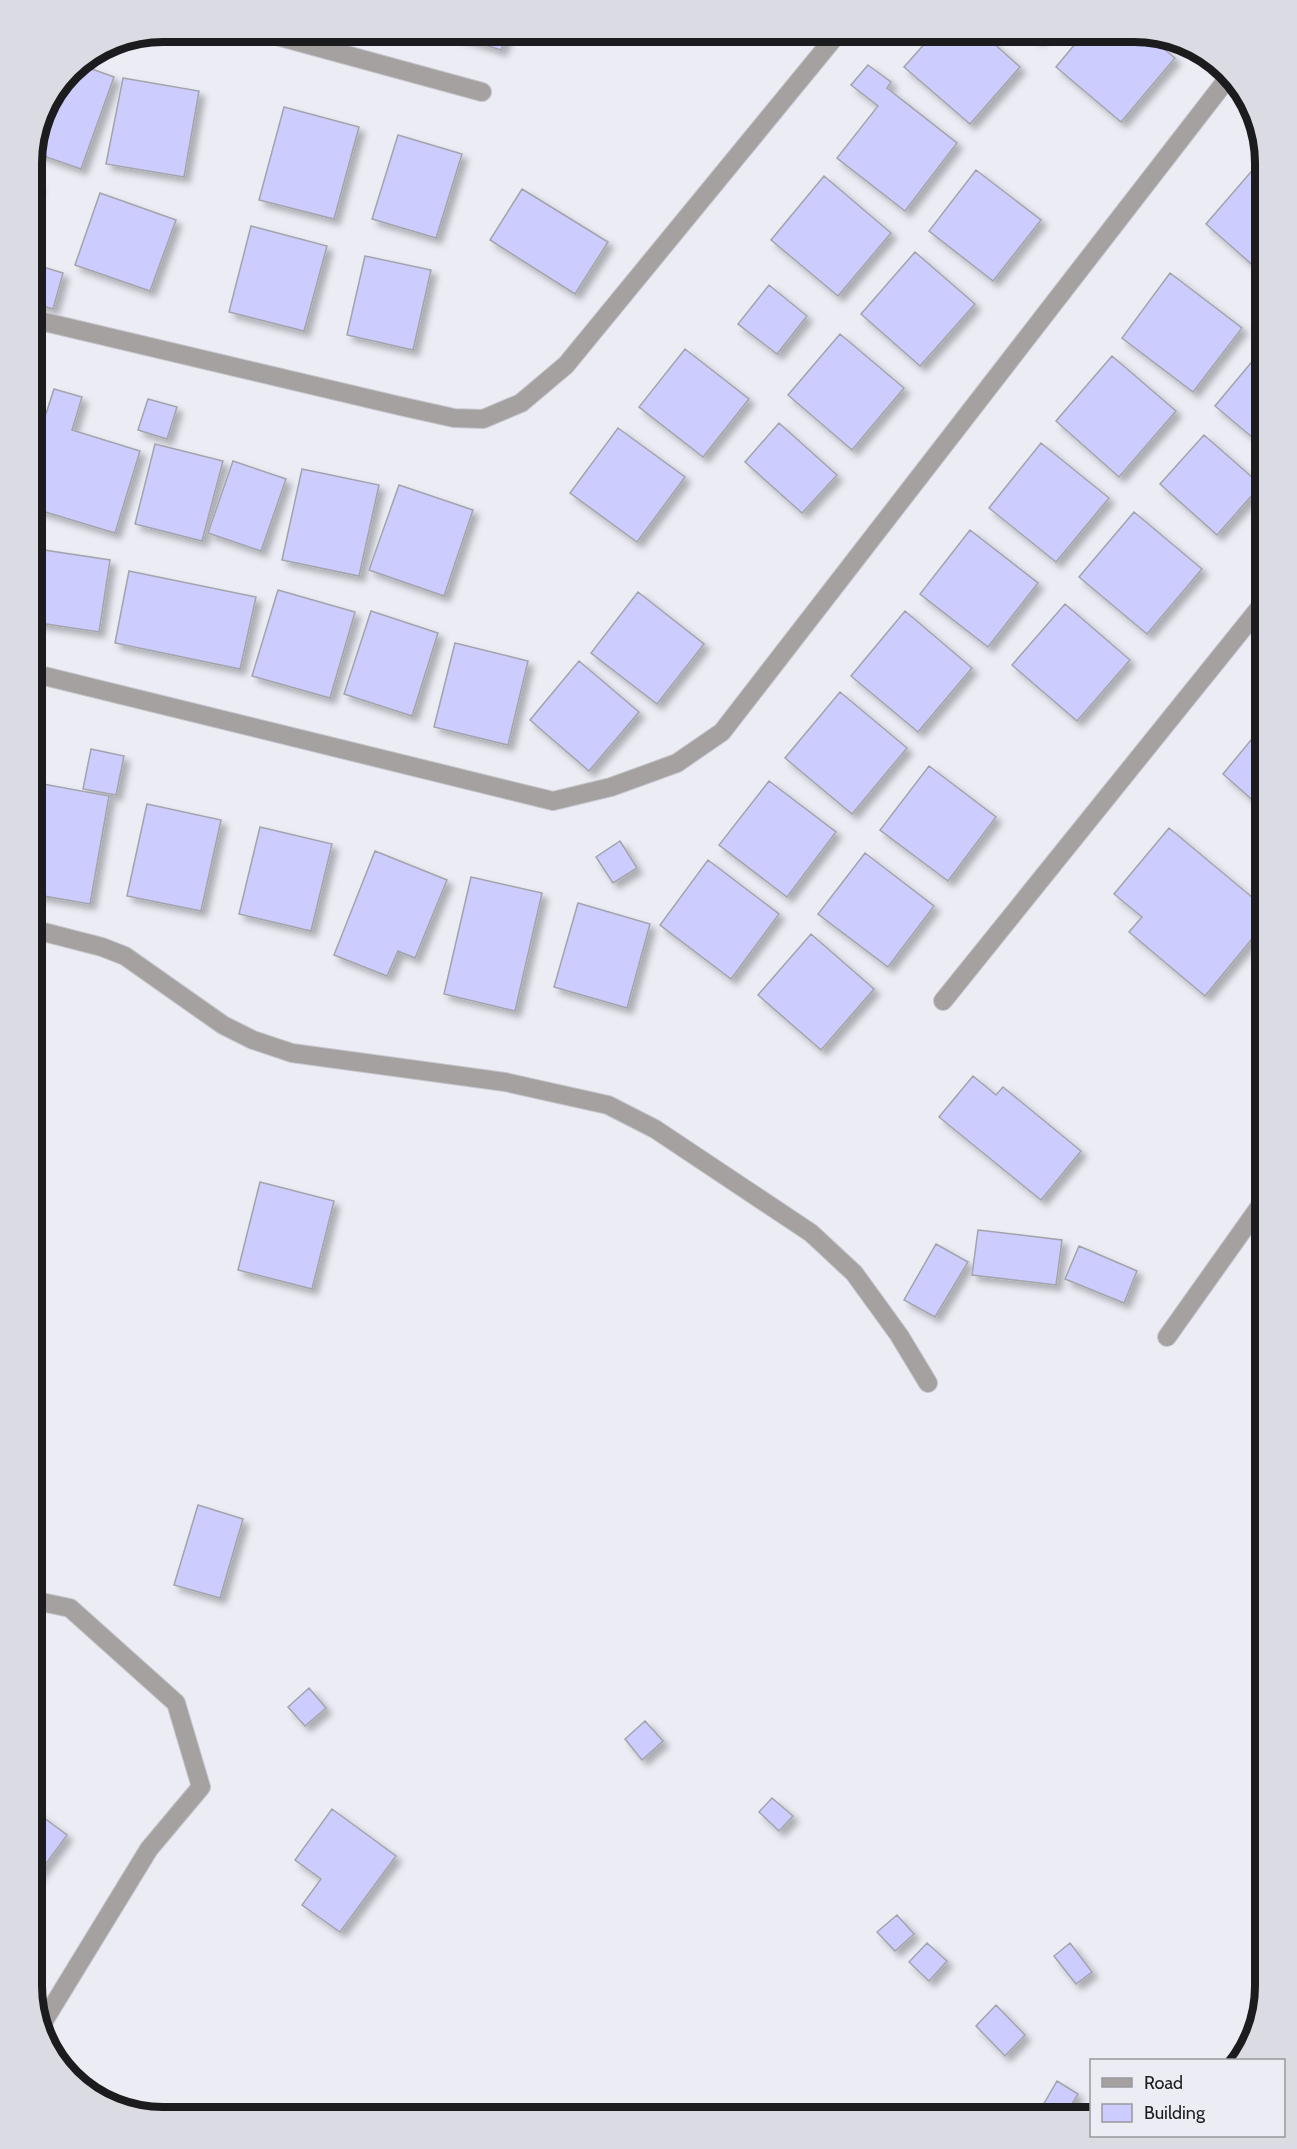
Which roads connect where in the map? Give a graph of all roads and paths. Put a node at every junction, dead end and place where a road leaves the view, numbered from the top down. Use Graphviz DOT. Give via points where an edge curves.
graph roads {
  1 [pos="299,42"];
  2 [pos="831,42"];
  3 [pos="1225,83"];
  4 [pos="482,92"];
  5 [pos="42,321"];
  6 [pos="1255,615"];
  7 [pos="42,675"];
  8 [pos="42,932"];
  9 [pos="943,1001"];
  10 [pos="1255,1214"];
  11 [pos="1167,1337"];
  12 [pos="928,1383"];
  13 [pos="42,1602"];
  14 [pos="46,2017"];
  1 -- 4 [label="street"];
  2 -- 5 [label="street" via="566,365 521,403 483,419 421,411"];
  3 -- 7 [label="street" via="722,732 677,763 611,787 553,801"];
  6 -- 9 [label="street"];
  8 -- 12 [label="street" via="125,957 223,1025 292,1053 505,1082 608,1105 655,1129 811,1233 854,1273"];
  10 -- 11 [label="street"];
  13 -- 14 [label="street" via="70,1608 176,1703 201,1787 149,1849"];
}
